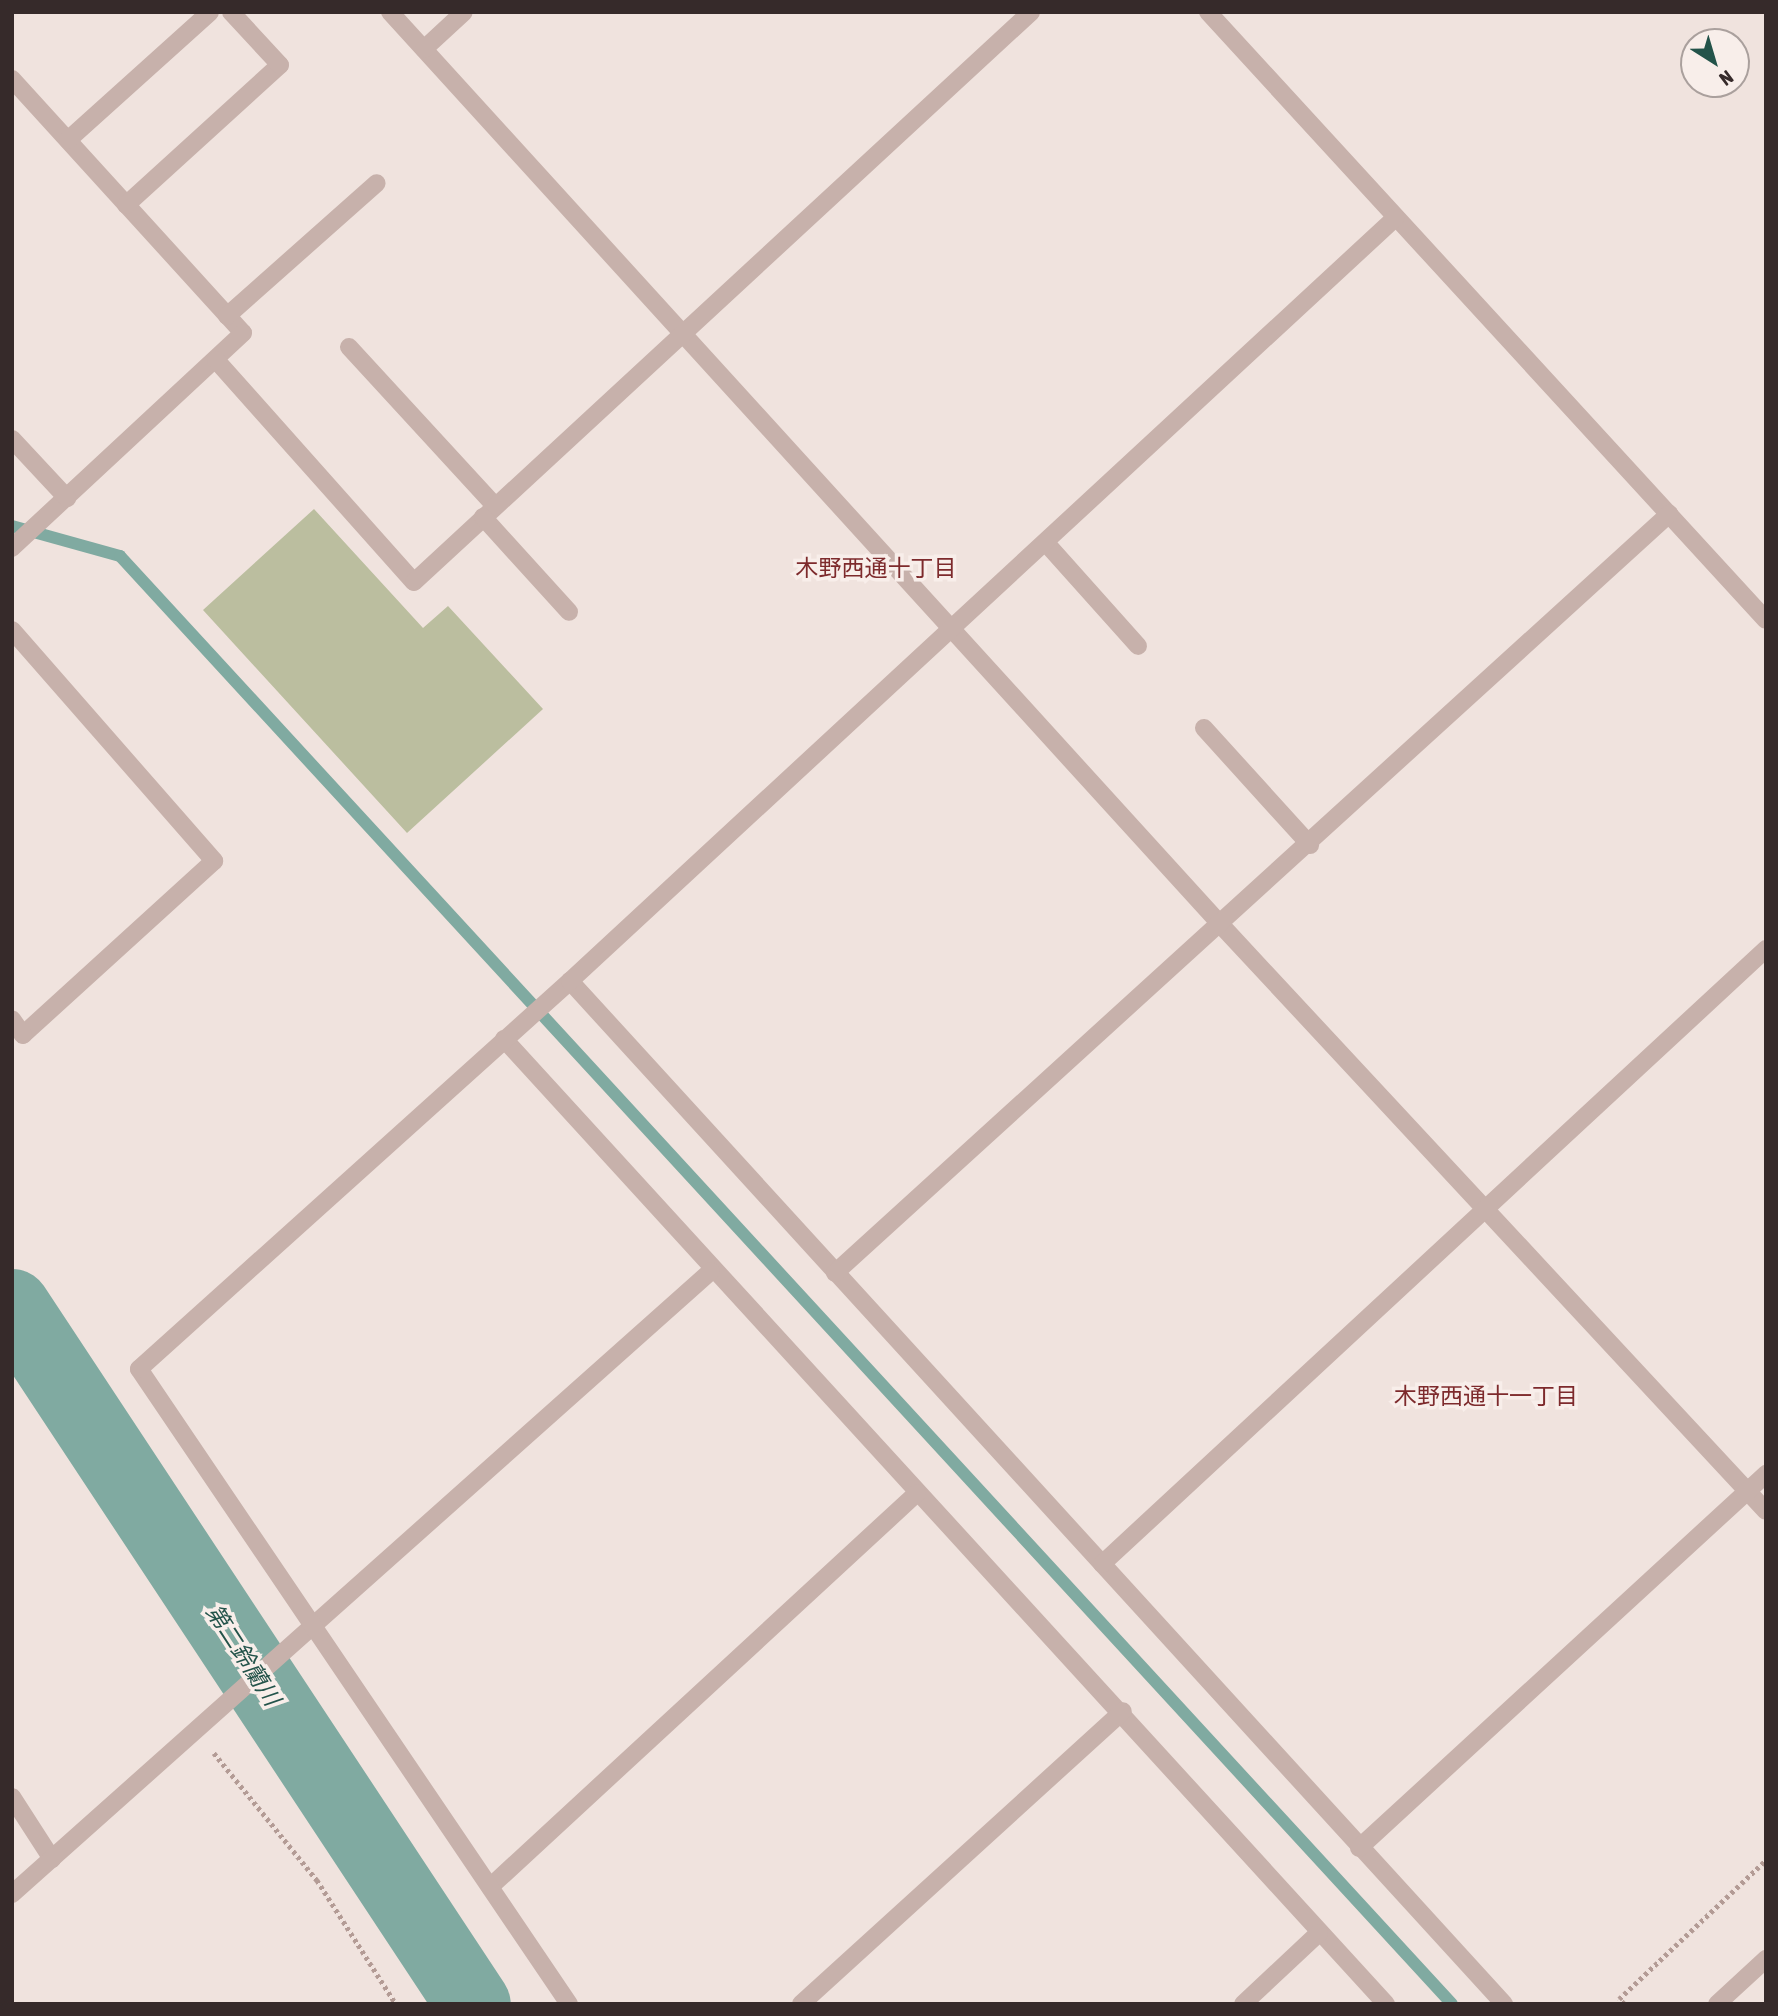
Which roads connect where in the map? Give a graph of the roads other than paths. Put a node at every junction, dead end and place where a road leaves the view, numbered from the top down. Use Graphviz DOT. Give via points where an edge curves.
graph roads {
  1 [pos="210,12"];
  2 [pos="231,12"];
  3 [pos="390,12"];
  4 [pos="464,12"];
  5 [pos="1031,12"];
  6 [pos="1208,12"];
  7 [pos="424,49"];
  8 [pos="12,79"];
  9 [pos="68,140"];
  10 [pos="377,183"];
  11 [pos="126,205"];
  12 [pos="1395,218"];
  13 [pos="228,316"];
  14 [pos="682,331"];
  15 [pos="349,347"];
  16 [pos="216,360"];
  17 [pos="12,439"];
  18 [pos="67,498"];
  19 [pos="489,511"];
  20 [pos="1669,514"];
  21 [pos="1046,543"];
  22 [pos="12,548"];
  23 [pos="569,612"];
  24 [pos="1766,620"];
  25 [pos="953,628"];
  26 [pos="12,630"];
  27 [pos="1138,646"];
  28 [pos="1204,728"];
  29 [pos="1310,845"];
  30 [pos="1221,925"];
  31 [pos="1766,949"];
  32 [pos="570,981"];
  33 [pos="12,1019"];
  34 [pos="504,1039"];
  35 [pos="1485,1207"];
  36 [pos="711,1271"];
  37 [pos="835,1273"];
  38 [pos="1766,1474"];
  39 [pos="1748,1491"];
  40 [pos="917,1493"];
  41 [pos="1766,1511"];
  42 [pos="1102,1564"];
  43 [pos="314,1626"];
  44 [pos="1123,1711"];
  45 [pos="12,1797"];
  46 [pos="1359,1848"];
  47 [pos="52,1859"];
  48 [pos="490,1887"];
  49 [pos="12,1894"];
  50 [pos="1319,1933"];
  51 [pos="1766,1959"];
  52 [pos="569,2004"];
  53 [pos="801,2004"];
  54 [pos="1243,2004"];
  55 [pos="1386,2004"];
  56 [pos="1504,2004"];
  57 [pos="1717,2004"];
  1 -- 9 [label="street"];
  2 -- 11 [label="street" via="280,65"];
  3 -- 7 [label="street"];
  4 -- 7 [label="street"];
  5 -- 14 [label="street"];
  6 -- 12 [label="street"];
  7 -- 14 [label="street"];
  8 -- 9 [label="street"];
  9 -- 11 [label="street"];
  10 -- 13 [label="street"];
  11 -- 13 [label="street"];
  12 -- 20 [label="street"];
  12 -- 21 [label="street"];
  13 -- 16 [label="street" via="243,333"];
  14 -- 19 [label="street"];
  14 -- 25 [label="street"];
  15 -- 19 [label="street"];
  16 -- 18 [label="street"];
  16 -- 19 [label="street" via="414,582"];
  17 -- 18 [label="street"];
  18 -- 22 [label="street"];
  19 -- 23 [label="street"];
  20 -- 24 [label="street"];
  20 -- 29 [label="street"];
  21 -- 25 [label="street"];
  21 -- 27 [label="street"];
  25 -- 30 [label="street"];
  25 -- 32 [label="street"];
  26 -- 33 [label="street" via="214,861 23,1035"];
  28 -- 29 [label="street"];
  29 -- 30 [label="street"];
  30 -- 35 [label="street"];
  30 -- 37 [label="street"];
  31 -- 35 [label="street"];
  32 -- 34 [label="street"];
  32 -- 37 [label="street"];
  34 -- 36 [label="street"];
  34 -- 43 [label="street" via="139,1369"];
  35 -- 39 [label="street"];
  35 -- 42 [label="street"];
  36 -- 40 [label="street"];
  36 -- 43 [label="street"];
  37 -- 42 [label="street"];
  38 -- 39 [label="street"];
  39 -- 41 [label="street"];
  39 -- 46 [label="street"];
  40 -- 44 [label="street"];
  40 -- 48 [label="street"];
  42 -- 46 [label="street"];
  43 -- 47 [label="street"];
  43 -- 48 [label="street"];
  44 -- 50 [label="street"];
  44 -- 53 [label="street"];
  45 -- 47 [label="street"];
  46 -- 56 [label="street"];
  47 -- 49 [label="street"];
  48 -- 52 [label="street"];
  50 -- 54 [label="street"];
  50 -- 55 [label="street"];
  51 -- 57 [label="street"];
}
